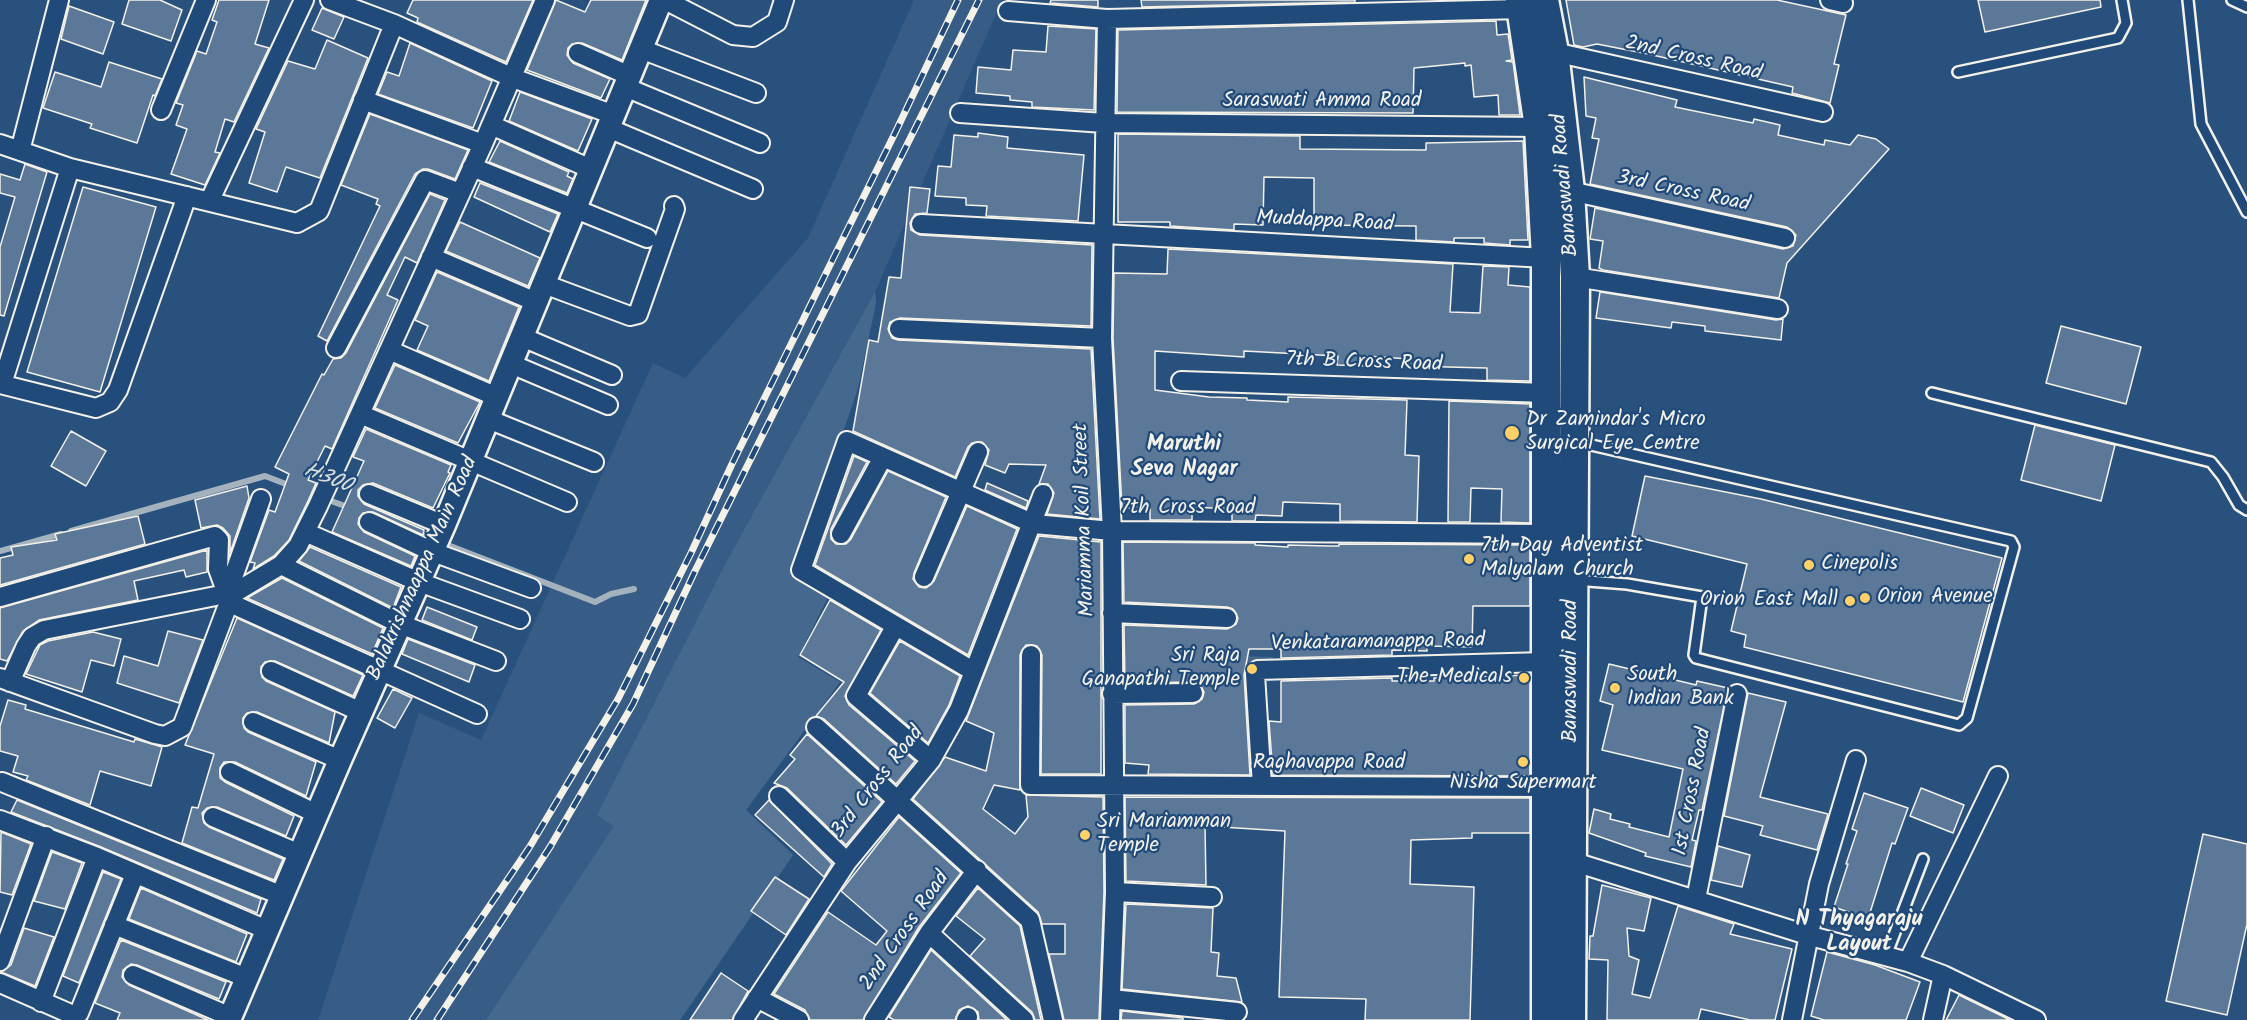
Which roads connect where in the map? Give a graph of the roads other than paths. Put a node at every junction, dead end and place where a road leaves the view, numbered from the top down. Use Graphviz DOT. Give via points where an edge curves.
graph roads {
  1 [pos="59,0"];
  2 [pos="206,0"];
  3 [pos="304,0"];
  4 [pos="330,0"];
  5 [pos="545,0"];
  6 [pos="663,0"];
  7 [pos="784,0"];
  8 [pos="2122,0"];
  9 [pos="2188,0"];
  10 [pos="2232,0"];
  11 [pos="1529,3"];
  12 [pos="2247,7"];
  13 [pos="1008,10"];
  14 [pos="1107,19"];
  15 [pos="394,24"];
  16 [pos="641,49"];
  17 [pos="1554,52"];
  18 [pos="578,53"];
  19 [pos="1958,72"];
  20 [pos="513,78"];
  21 [pos="627,82"];
  22 [pos="756,93"];
  23 [pos="363,100"];
  24 [pos="161,110"];
  25 [pos="1823,112"];
  26 [pos="960,113"];
  27 [pos="611,122"];
  28 [pos="1104,123"];
  29 [pos="491,125"];
  30 [pos="1539,127"];
  31 [pos="760,143"];
  32 [pos="0,144"];
  33 [pos="483,144"];
  34 [pos="20,151"];
  35 [pos="472,167"];
  36 [pos="70,168"];
  37 [pos="591,169"];
  38 [pos="753,189"];
  39 [pos="1570,191"];
  40 [pos="460,193"];
  41 [pos="187,196"];
  42 [pos="210,200"];
  43 [pos="674,206"];
  44 [pos="574,210"];
  45 [pos="2247,212"];
  46 [pos="921,224"];
  47 [pos="1102,233"];
  48 [pos="647,238"];
  49 [pos="1785,238"];
  50 [pos="431,257"];
  51 [pos="1546,258"];
  52 [pos="1575,277"];
  53 [pos="540,293"];
  54 [pos="1778,309"];
  55 [pos="899,329"];
  56 [pos="522,337"];
  57 [pos="1102,338"];
  58 [pos="336,348"];
  59 [pos="389,350"];
  60 [pos="511,364"];
  61 [pos="612,375"];
  62 [pos="1180,381"];
  63 [pos="1,384"];
  64 [pos="1546,393"];
  65 [pos="1932,393"];
  66 [pos="497,397"];
  67 [pos="608,405"];
  68 [pos="360,414"];
  69 [pos="488,419"];
  70 [pos="1573,441"];
  71 [pos="978,452"];
  72 [pos="883,457"];
  73 [pos="471,461"];
  74 [pos="594,462"];
  75 [pos="369,494"];
  76 [pos="962,494"];
  77 [pos="1043,494"];
  78 [pos="261,499"];
  79 [pos="567,502"];
  80 [pos="2247,510"];
  81 [pos="369,522"];
  82 [pos="1034,524"];
  83 [pos="1112,531"];
  84 [pos="305,532"];
  85 [pos="841,534"];
  86 [pos="1546,534"];
  87 [pos="438,540"];
  88 [pos="281,565"];
  89 [pos="924,577"];
  90 [pos="1572,580"];
  91 [pos="419,582"];
  92 [pos="531,588"];
  93 [pos="231,596"];
  94 [pos="0,597"];
  95 [pos="1112,613"];
  96 [pos="1227,618"];
  97 [pos="520,619"];
  98 [pos="400,624"];
  99 [pos="895,627"];
  100 [pos="1031,656"];
  101 [pos="496,661"];
  102 [pos="1545,662"];
  103 [pos="272,671"];
  104 [pos="973,671"];
  105 [pos="379,672"];
  106 [pos="5,680"];
  107 [pos="1193,693"];
  108 [pos="1112,694"];
  109 [pos="1737,694"];
  110 [pos="361,712"];
  111 [pos="477,714"];
  112 [pos="253,722"];
  113 [pos="816,727"];
  114 [pos="340,760"];
  115 [pos="931,760"];
  116 [pos="1856,760"];
  117 [pos="230,772"];
  118 [pos="0,775"];
  119 [pos="1998,776"];
  120 [pos="1113,785"];
  121 [pos="1262,786"];
  122 [pos="1545,787"];
  123 [pos="778,796"];
  124 [pos="898,798"];
  125 [pos="317,814"];
  126 [pos="213,817"];
  127 [pos="0,820"];
  128 [pos="46,836"];
  129 [pos="300,854"];
  130 [pos="97,857"];
  131 [pos="1559,858"];
  132 [pos="1923,859"];
  133 [pos="847,862"];
  134 [pos="977,870"];
  135 [pos="135,874"];
  136 [pos="1115,892"];
  137 [pos="283,896"];
  138 [pos="1212,897"];
  139 [pos="1696,899"];
  140 [pos="114,925"];
  141 [pos="267,930"];
  142 [pos="929,933"];
  143 [pos="1807,935"];
  144 [pos="1886,956"];
  145 [pos="0,961"];
  146 [pos="1908,962"];
  147 [pos="133,975"];
  148 [pos="1943,975"];
  149 [pos="247,978"];
  150 [pos="2,984"];
  151 [pos="757,998"];
  152 [pos="1111,999"];
  153 [pos="41,1002"];
  154 [pos="1237,1012"];
  155 [pos="77,1017"];
  156 [pos="230,1018"];
  157 [pos="743,1020"];
  158 [pos="799,1020"];
  159 [pos="874,1020"];
  160 [pos="1024,1020"];
  161 [pos="1053,1020"];
  162 [pos="1110,1020"];
  163 [pos="1546,1020"];
  164 [pos="1571,1020"];
  165 [pos="1792,1020"];
  166 [pos="1933,1020"];
  167 [pos="2036,1020"];
  1 -- 34 [label="street"];
  2 -- 24 [label="street"];
  3 -- 42 [label="street"];
  4 -- 15 [label="street"];
  5 -- 20 [label="street"];
  6 -- 7 [label="street" via="733,35 753,37 777,22"];
  6 -- 16 [label="street, Balakrishnaappa Main Road"];
  8 -- 19 [label="lane" via="2126,23 2118,38"];
  9 -- 45 [label="lane" via="2201,124"];
  10 -- 12 [label="lane"];
  11 -- 14 [label="street"];
  11 -- 17 [label="main road, Banaswadi Road"];
  11 -- 30 [label="main road, Banaswadi Road"];
  13 -- 14 [label="street"];
  14 -- 28 [label="street, Mariamma Koil Street"];
  15 -- 20 [label="street"];
  15 -- 23 [label="street"];
  16 -- 21 [label="street, Balakrishnaappa Main Road"];
  16 -- 22 [label="street"];
  17 -- 25 [label="street, 2nd Cross Road"];
  17 -- 39 [label="main road, Banaswadi Road"];
  18 -- 21 [label="street"];
  20 -- 27 [label="street"];
  20 -- 29 [label="street"];
  21 -- 27 [label="street, Balakrishnaappa Main Road"];
  21 -- 31 [label="street"];
  23 -- 33 [label="street"];
  23 -- 42 [label="street" via="319,211 308,219 297,223"];
  26 -- 28 [label="street, Saraswati Amma Road"];
  27 -- 37 [label="street, Balakrishnaappa Main Road"];
  27 -- 38 [label="street"];
  28 -- 30 [label="street, Saraswati Amma Road"];
  28 -- 47 [label="street, Mariamma Koil Street"];
  29 -- 33 [label="street"];
  29 -- 37 [label="street"];
  30 -- 51 [label="main road, Banaswadi Road"];
  32 -- 34 [label="street"];
  33 -- 35 [label="street"];
  34 -- 36 [label="street"];
  35 -- 40 [label="street"];
  35 -- 44 [label="street"];
  36 -- 41 [label="street"];
  36 -- 63 [label="street"];
  37 -- 44 [label="street, Balakrishnaappa Main Road"];
  39 -- 49 [label="street, 3rd Cross Road"];
  39 -- 52 [label="main road, Banaswadi Road"];
  40 -- 50 [label="street"];
  40 -- 58 [label="street" via="425,180"];
  41 -- 42 [label="street"];
  41 -- 63 [label="street" via="118,390 110,402 96,408"];
  43 -- 53 [label="street" via="638,314 630,316"];
  44 -- 48 [label="street"];
  44 -- 53 [label="street, Balakrishnaappa Main Road"];
  46 -- 47 [label="street, Muddappa Road"];
  47 -- 51 [label="street, Muddappa Road"];
  47 -- 57 [label="street, Mariamma Koil Street"];
  50 -- 53 [label="street"];
  50 -- 59 [label="street"];
  51 -- 64 [label="main road, Banaswadi Road"];
  52 -- 54 [label="street"];
  52 -- 70 [label="main road, Banaswadi Road"];
  53 -- 56 [label="street, Balakrishnaappa Main Road"];
  55 -- 57 [label="street"];
  56 -- 60 [label="street, Balakrishnaappa Main Road"];
  56 -- 61 [label="street"];
  57 -- 83 [label="street, Mariamma Koil Street"];
  59 -- 66 [label="street"];
  59 -- 68 [label="street"];
  60 -- 66 [label="street, Balakrishnaappa Main Road"];
  60 -- 67 [label="street"];
  62 -- 64 [label="street, 7th B Cross Road"];
  64 -- 86 [label="main road, Banaswadi Road"];
  65 -- 80 [label="lane" via="2211,462 2239,506"];
  66 -- 69 [label="street, Balakrishnaappa Main Road"];
  68 -- 73 [label="street"];
  68 -- 84 [label="street"];
  69 -- 73 [label="street, Balakrishnaappa Main Road"];
  69 -- 74 [label="street"];
  70 -- 90 [label="main road, Banaswadi Road"];
  70 -- 90 [label="lane" via="2011,541 2014,547 1967,718 1959,725 1696,658 1702,597 1627,584"];
  71 -- 76 [label="street"];
  72 -- 76 [label="street, 7th Cross Road"];
  72 -- 85 [label="street"];
  72 -- 99 [label="street, 7th Cross Road" via="847,441 801,570"];
  73 -- 79 [label="street"];
  73 -- 87 [label="street, Balakrishnaappa Main Road"];
  75 -- 87 [label="street"];
  76 -- 82 [label="street, 7th Cross Road"];
  76 -- 89 [label="street"];
  77 -- 82 [label="street, 3rd Cross Road"];
  78 -- 93 [label="street"];
  81 -- 87 [label="street"];
  82 -- 83 [label="street, 7th Cross Road"];
  82 -- 104 [label="street, 3rd Cross Road"];
  83 -- 86 [label="street, 7th Cross Road"];
  83 -- 95 [label="street, Mariamma Koil Street"];
  84 -- 88 [label="street"];
  84 -- 91 [label="street"];
  86 -- 102 [label="main road, Banaswadi Road"];
  87 -- 91 [label="street, Balakrishnaappa Main Road"];
  87 -- 92 [label="street"];
  88 -- 93 [label="street"];
  88 -- 98 [label="street"];
  90 -- 131 [label="main road, Banaswadi Road"];
  91 -- 97 [label="street"];
  91 -- 98 [label="street, Balakrishnaappa Main Road"];
  93 -- 94 [label="street" via="218,569 219,540 215,536"];
  93 -- 105 [label="street"];
  93 -- 106 [label="street" via="44,630 32,637"];
  93 -- 106 [label="street" via="182,727 172,734 154,734"];
  95 -- 96 [label="street"];
  95 -- 108 [label="street, Mariamma Koil Street"];
  98 -- 101 [label="street"];
  98 -- 105 [label="street, Balakrishnaappa Main Road"];
  99 -- 104 [label="street"];
  99 -- 115 [label="street" via="856,696"];
  100 -- 120 [label="street" via="1030,785"];
  102 -- 121 [label="street, Venkataramanappa Road" via="1258,670 1255,674"];
  102 -- 122 [label="main road, Banaswadi Road"];
  103 -- 110 [label="street"];
  104 -- 115 [label="street, 3rd Cross Road" via="959,710"];
  105 -- 110 [label="street, Balakrishnaappa Main Road"];
  105 -- 111 [label="street"];
  107 -- 108 [label="street"];
  108 -- 120 [label="street, Mariamma Koil Street"];
  109 -- 139 [label="street, 1st Cross Road"];
  110 -- 114 [label="street, Balakrishnaappa Main Road"];
  112 -- 114 [label="street"];
  113 -- 124 [label="street"];
  114 -- 125 [label="street, Balakrishnaappa Main Road"];
  115 -- 124 [label="street, 3rd Cross Road"];
  116 -- 143 [label="street"];
  117 -- 125 [label="street"];
  118 -- 137 [label="street"];
  119 -- 146 [label="street"];
  120 -- 121 [label="street, Raghavappa Road"];
  120 -- 136 [label="street, Mariamma Koil Street"];
  121 -- 122 [label="street, Raghavappa Road"];
  122 -- 131 [label="main road, Banaswadi Road"];
  123 -- 133 [label="street"];
  124 -- 133 [label="street, 3rd Cross Road"];
  124 -- 134 [label="street"];
  125 -- 129 [label="street, Balakrishnaappa Main Road"];
  126 -- 129 [label="street"];
  127 -- 128 [label="street"];
  128 -- 130 [label="street"];
  128 -- 145 [label="street"];
  129 -- 137 [label="street, Balakrishnaappa Main Road"];
  130 -- 135 [label="street"];
  130 -- 153 [label="street"];
  131 -- 139 [label="street"];
  131 -- 163 [label="main road, Banaswadi Road"];
  131 -- 164 [label="main road, Banaswadi Road"];
  132 -- 144 [label="lane"];
  133 -- 151 [label="street, 3rd Cross Road"];
  134 -- 142 [label="street, 2nd Cross Road"];
  134 -- 161 [label="street" via="1030,920"];
  135 -- 140 [label="street"];
  135 -- 141 [label="street"];
  136 -- 138 [label="street"];
  136 -- 152 [label="street, Mariamma Koil Street"];
  137 -- 141 [label="street, Balakrishnaappa Main Road"];
  139 -- 143 [label="street"];
  140 -- 149 [label="street"];
  140 -- 155 [label="street"];
  141 -- 149 [label="street, Balakrishnaappa Main Road"];
  142 -- 159 [label="street, 2nd Cross Road"];
  142 -- 160 [label="street"];
  143 -- 144 [label="street"];
  143 -- 165 [label="street"];
  144 -- 146 [label="street"];
  146 -- 148 [label="street"];
  147 -- 156 [label="street"];
  148 -- 166 [label="street"];
  148 -- 167 [label="street"];
  149 -- 156 [label="street, Balakrishnaappa Main Road"];
  150 -- 153 [label="street"];
  151 -- 157 [label="street, 3rd Cross Road"];
  151 -- 158 [label="street"];
  152 -- 154 [label="street"];
  152 -- 162 [label="street, Mariamma Koil Street"];
  153 -- 155 [label="street"];
}
